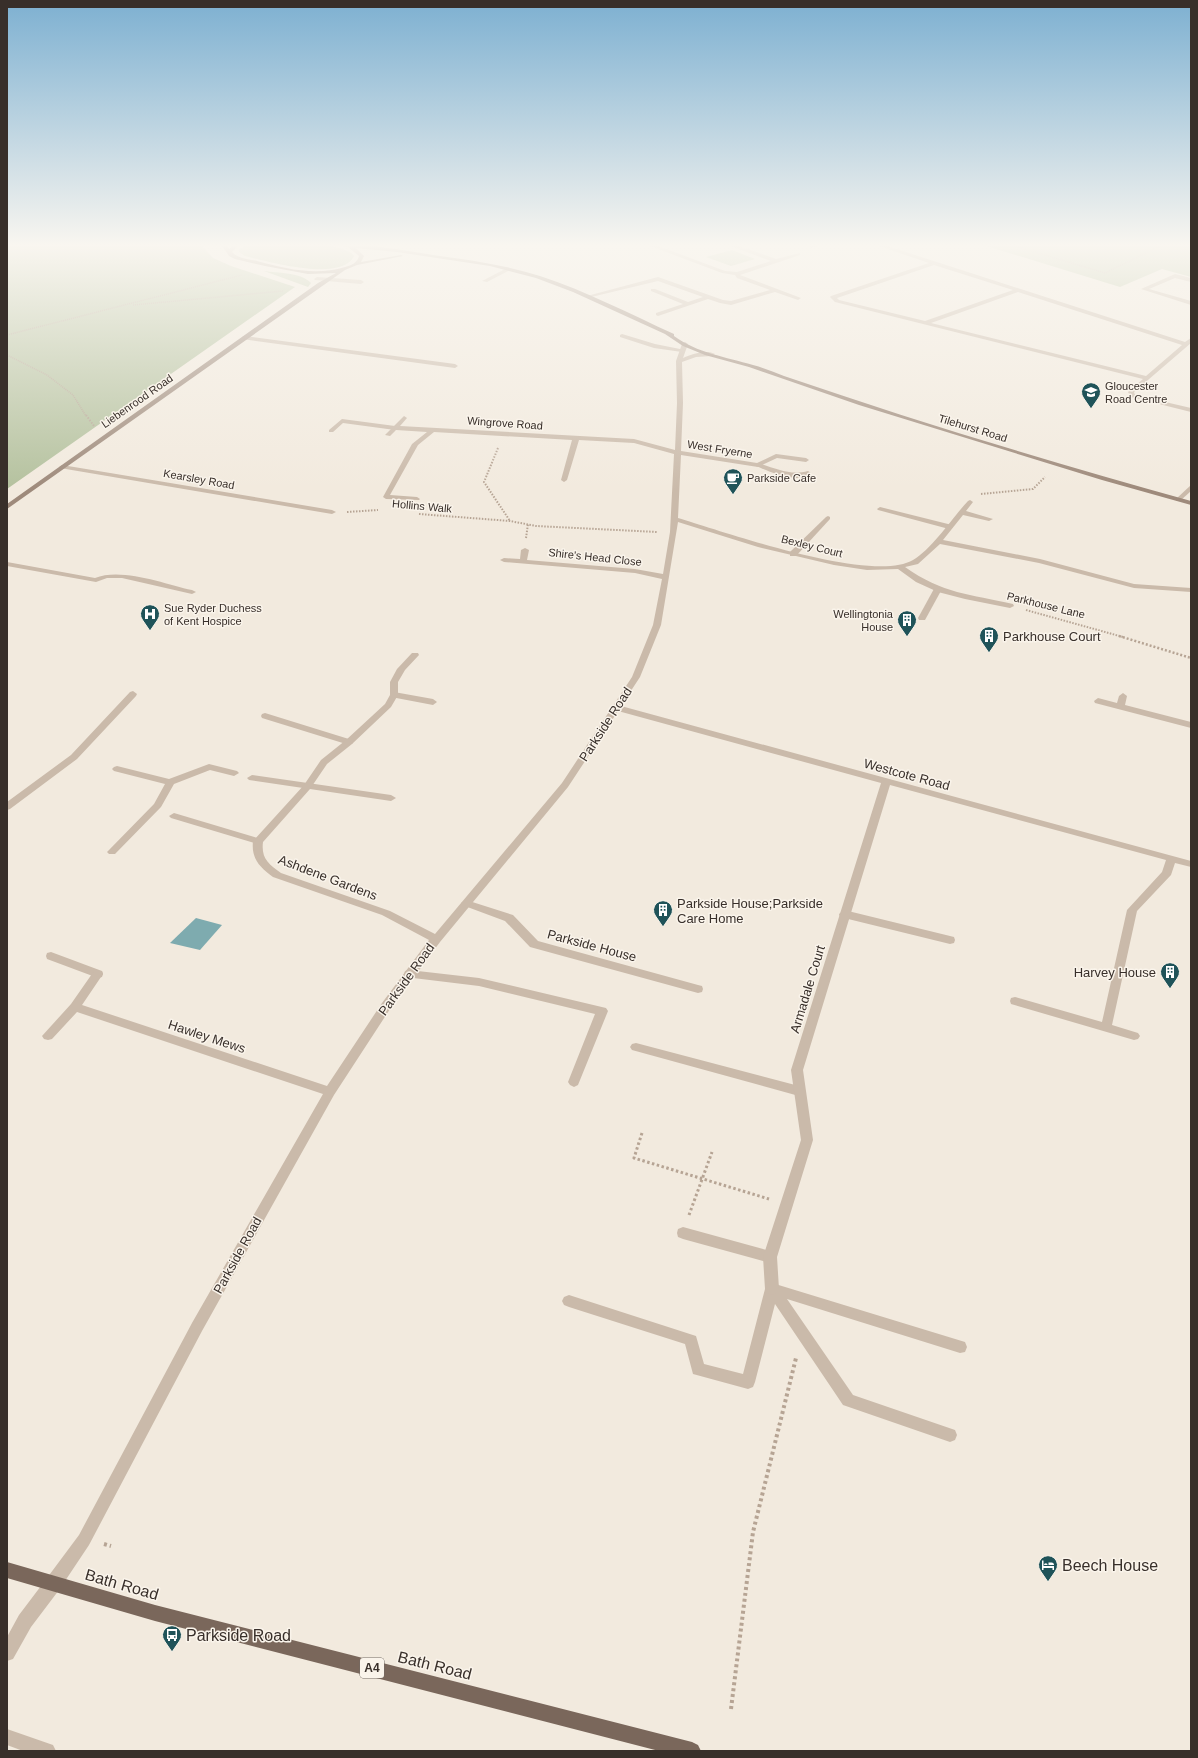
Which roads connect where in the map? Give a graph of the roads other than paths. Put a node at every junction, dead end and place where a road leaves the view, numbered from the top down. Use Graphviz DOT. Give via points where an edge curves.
graph roads {
  1 [pos="260,326"];
  2 [pos="652,326"];
  3 [pos="938,326"];
  4 [pos="1130,326"];
  5 [pos="667,333"];
  6 [pos="622,336"];
  7 [pos="244,338"];
  8 [pos="1191,340"];
  9 [pos="1186,344"];
  10 [pos="683,347"];
  11 [pos="712,354"];
  12 [pos="679,362"];
  13 [pos="456,366"];
  14 [pos="751,366"];
  15 [pos="1146,378"];
  16 [pos="1191,410"];
  17 [pos="404,418"];
  18 [pos="395,428"];
  19 [pos="434,429"];
  20 [pos="331,431"];
  21 [pos="388,435"];
  22 [pos="576,438"];
  23 [pos="676,453"];
  24 [pos="806,460"];
  25 [pos="758,465"];
  26 [pos="62,467"];
  27 [pos="808,473"];
  28 [pos="564,480"];
  29 [pos="1191,487"];
  30 [pos="417,498"];
  31 [pos="1178,500"];
  32 [pos="970,502"];
  33 [pos="1191,503"];
  34 [pos="7,507"];
  35 [pos="880,509"];
  36 [pos="332,512"];
  37 [pos="961,512"];
  38 [pos="828,518"];
  39 [pos="989,518"];
  40 [pos="675,519"];
  41 [pos="949,527"];
  42 [pos="937,541"];
  43 [pos="524,550"];
  44 [pos="793,554"];
  45 [pos="504,560"];
  46 [pos="523,561"];
  47 [pos="7,564"];
  48 [pos="899,567"];
  49 [pos="665,577"];
  50 [pos="938,589"];
  51 [pos="1191,590"];
  52 [pos="192,592"];
  53 [pos="1010,606"];
  54 [pos="922,618"];
  55 [pos="415,655"];
  56 [pos="133,694"];
  57 [pos="394,695"];
  58 [pos="1123,696"];
  59 [pos="1098,701"];
  60 [pos="433,702"];
  61 [pos="1120,707"];
  62 [pos="617,708"];
  63 [pos="264,716"];
  64 [pos="1191,725"];
  65 [pos="349,742"];
  66 [pos="117,769"];
  67 [pos="234,774"];
  68 [pos="252,778"];
  69 [pos="170,782"];
  70 [pos="886,782"];
  71 [pos="307,787"];
  72 [pos="391,798"];
  73 [pos="7,806"];
  74 [pos="174,816"];
  75 [pos="258,841"];
  76 [pos="112,852"];
  77 [pos="1171,859"];
  78 [pos="1191,864"];
  79 [pos="466,903"];
  80 [pos="844,914"];
  81 [pos="436,939"];
  82 [pos="950,940"];
  83 [pos="51,956"];
  84 [pos="409,974"];
  85 [pos="698,989"];
  86 [pos="1015,1001"];
  87 [pos="75,1007"];
  88 [pos="1106,1027"];
  89 [pos="48,1036"];
  90 [pos="1134,1036"];
  91 [pos="636,1047"];
  92 [pos="574,1082"];
  93 [pos="799,1091"];
  94 [pos="330,1092"];
  95 [pos="683,1233"];
  96 [pos="770,1257"];
  97 [pos="772,1289"];
  98 [pos="569,1301"];
  99 [pos="960,1346"];
  100 [pos="950,1435"];
  101 [pos="7,1570"];
  102 [pos="53,1584"];
  103 [pos="7,1653"];
  104 [pos="7,1737"];
  105 [pos="46,1751"];
  106 [pos="692,1751"];
  1 -- 7 [label="street, Liebenrood Road"];
  2 -- 5 [label="street, Tilehurst Road"];
  3 -- 15 [label="street"];
  4 -- 9 [label="street"];
  5 -- 10 [label="street, Tilehurst Road"];
  5 -- 14 [label="street, Tilehurst Road"];
  6 -- 10 [label="street" via="654,346"];
  7 -- 13 [label="street"];
  7 -- 26 [label="street, Liebenrood Road"];
  8 -- 9 [label="street"];
  9 -- 15 [label="street"];
  10 -- 11 [label="street, Tilehurst Road"];
  10 -- 12 [label="street, Parkside Road"];
  11 -- 12 [label="street" via="695,355"];
  11 -- 14 [label="street, Tilehurst Road"];
  12 -- 23 [label="street, Parkside Road" via="680,403"];
  14 -- 31 [label="street, Tilehurst Road" via="861,404"];
  15 -- 16 [label="street" via="1131,392 1133,396"];
  17 -- 18 [label="street"];
  18 -- 19 [label="street, Wingrove Road"];
  18 -- 20 [label="street, Wingrove Road" via="342,421"];
  18 -- 21 [label="street"];
  19 -- 22 [label="street, Wingrove Road"];
  19 -- 30 [label="street" via="415,444 386,497"];
  22 -- 23 [label="street, Wingrove Road" via="634,441"];
  22 -- 28 [label="street"];
  23 -- 25 [label="street, West Fryerne"];
  23 -- 40 [label="street, Parkside Road"];
  24 -- 25 [label="street, West Fryerne" via="776,456"];
  25 -- 27 [label="street" via="799,476"];
  26 -- 34 [label="street, Liebenrood Road"];
  26 -- 36 [label="street, Kearsley Road"];
  29 -- 31 [label="street"];
  31 -- 33 [label="street, Tilehurst Road"];
  32 -- 37 [label="street, Bexley Court"];
  35 -- 41 [label="street"];
  37 -- 39 [label="street"];
  37 -- 41 [label="street, Bexley Court"];
  38 -- 44 [label="street"];
  40 -- 44 [label="street, Bexley Court"];
  40 -- 49 [label="street, Parkside Road"];
  41 -- 42 [label="street, Bexley Court"];
  42 -- 48 [label="street, Bexley Court" via="913,563"];
  42 -- 51 [label="street" via="1040,561 1134,586"];
  43 -- 46 [label="street"];
  44 -- 48 [label="street, Bexley Court" via="860,568"];
  45 -- 46 [label="street, Shire's Head Close"];
  46 -- 49 [label="street, Shire's Head Close" via="635,571"];
  47 -- 52 [label="street" via="96,580 106,576 122,576"];
  48 -- 50 [label="street, Parkhouse Lane" via="923,583"];
  49 -- 62 [label="street, Parkside Road" via="657,625 636,677"];
  50 -- 53 [label="street, Parkhouse Lane"];
  50 -- 54 [label="street"];
  55 -- 57 [label="street" via="400,669 394,682"];
  56 -- 73 [label="street" via="74,757"];
  57 -- 60 [label="street"];
  57 -- 65 [label="street" via="388,705"];
  58 -- 61 [label="street"];
  59 -- 61 [label="street"];
  61 -- 64 [label="street"];
  62 -- 70 [label="street, Westcote Road"];
  62 -- 79 [label="street, Parkside Road" via="566,785"];
  63 -- 65 [label="street"];
  65 -- 71 [label="street" via="324,762"];
  66 -- 69 [label="street"];
  67 -- 69 [label="street" via="209,767"];
  68 -- 71 [label="street"];
  69 -- 76 [label="street" via="158,805"];
  70 -- 77 [label="street, Westcote Road"];
  70 -- 80 [label="street, Armadale Court"];
  71 -- 72 [label="street"];
  71 -- 75 [label="street"];
  74 -- 75 [label="street"];
  75 -- 81 [label="street, Ashdene Gardens" via="256,852 263,865 277,875 386,912"];
  77 -- 78 [label="street, Westcote Road"];
  77 -- 88 [label="street" via="1167,873 1132,910"];
  79 -- 81 [label="street, Parkside Road"];
  79 -- 85 [label="street, Parkside House" via="509,918 534,944"];
  80 -- 82 [label="street"];
  80 -- 93 [label="street, Armadale Court" via="798,1070"];
  81 -- 84 [label="street, Parkside Road"];
  83 -- 87 [label="street" via="98,974"];
  84 -- 92 [label="street" via="479,982 602,1011"];
  84 -- 94 [label="street, Parkside Road"];
  86 -- 88 [label="street"];
  87 -- 89 [label="street"];
  87 -- 94 [label="street, Hawley Mews"];
  88 -- 90 [label="street"];
  91 -- 93 [label="street"];
  93 -- 96 [label="street, Armadale Court" via="807,1140"];
  94 -- 102 [label="street, Parkside Road" via="197,1327 84,1540"];
  95 -- 96 [label="street"];
  96 -- 97 [label="street, Armadale Court"];
  97 -- 98 [label="street" via="748,1382 698,1369 691,1340"];
  97 -- 99 [label="street"];
  97 -- 100 [label="street" via="848,1400"];
  101 -- 102 [label="main road, Bath Road / A4"];
  102 -- 103 [label="street, Parkside Road" via="25,1621"];
  102 -- 106 [label="main road, Bath Road / A4" via="155,1613"];
  104 -- 105 [label="street"];
}
